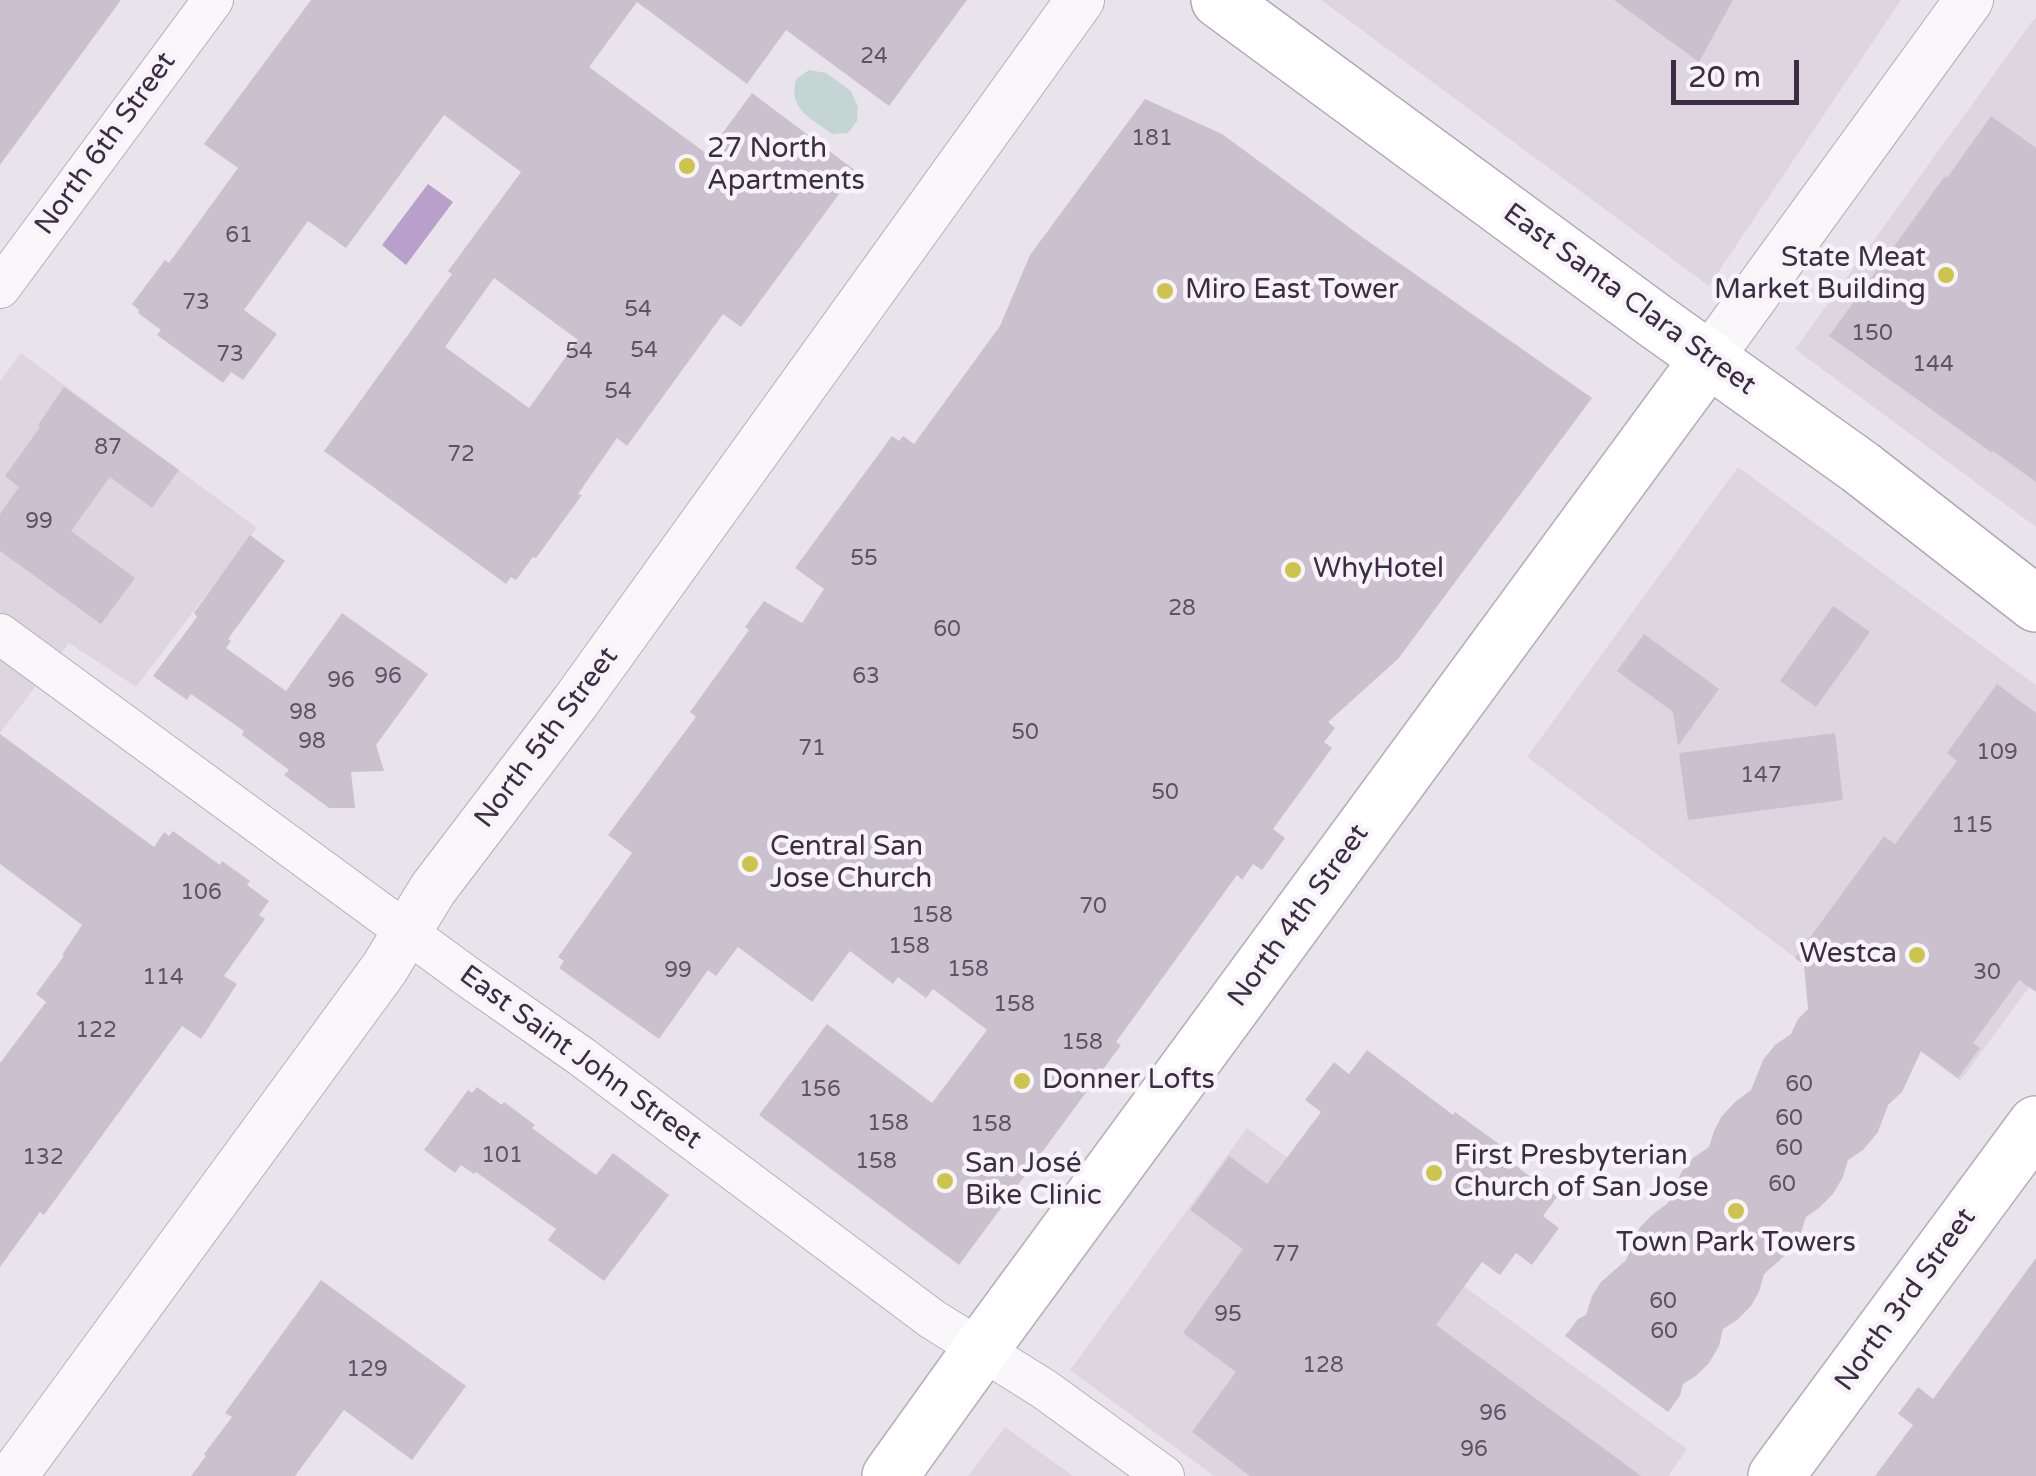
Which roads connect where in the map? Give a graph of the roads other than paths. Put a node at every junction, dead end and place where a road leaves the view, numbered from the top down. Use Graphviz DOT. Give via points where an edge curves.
graph roads {
  1 [pos="213,0"];
  2 [pos="1080,0"];
  3 [pos="1219,0"];
  4 [pos="1969,0"];
  5 [pos="0,288"];
  6 [pos="1709,358"];
  7 [pos="2036,604"];
  8 [pos="0,634"];
  9 [pos="406,932"];
  10 [pos="2036,1124"];
  11 [pos="981,1349"];
  12 [pos="13,1476"];
  13 [pos="890,1476"];
  14 [pos="1164,1476"];
  15 [pos="1776,1476"];
  1 -- 5 [label="street, North 6th Street"];
  2 -- 9 [label="street, North 5th Street"];
  3 -- 6 [label="main road, East Santa Clara Street"];
  4 -- 6 [label="street"];
  6 -- 7 [label="main road, East Santa Clara Street"];
  6 -- 11 [label="main road, North 4th Street"];
  8 -- 9 [label="street, East Saint John Street"];
  9 -- 11 [label="street, East Saint John Street"];
  9 -- 12 [label="street, North 5th Street"];
  10 -- 15 [label="main road, North 3rd Street"];
  11 -- 13 [label="main road, North 4th Street"];
  11 -- 14 [label="street, East Saint John Street"];
}
